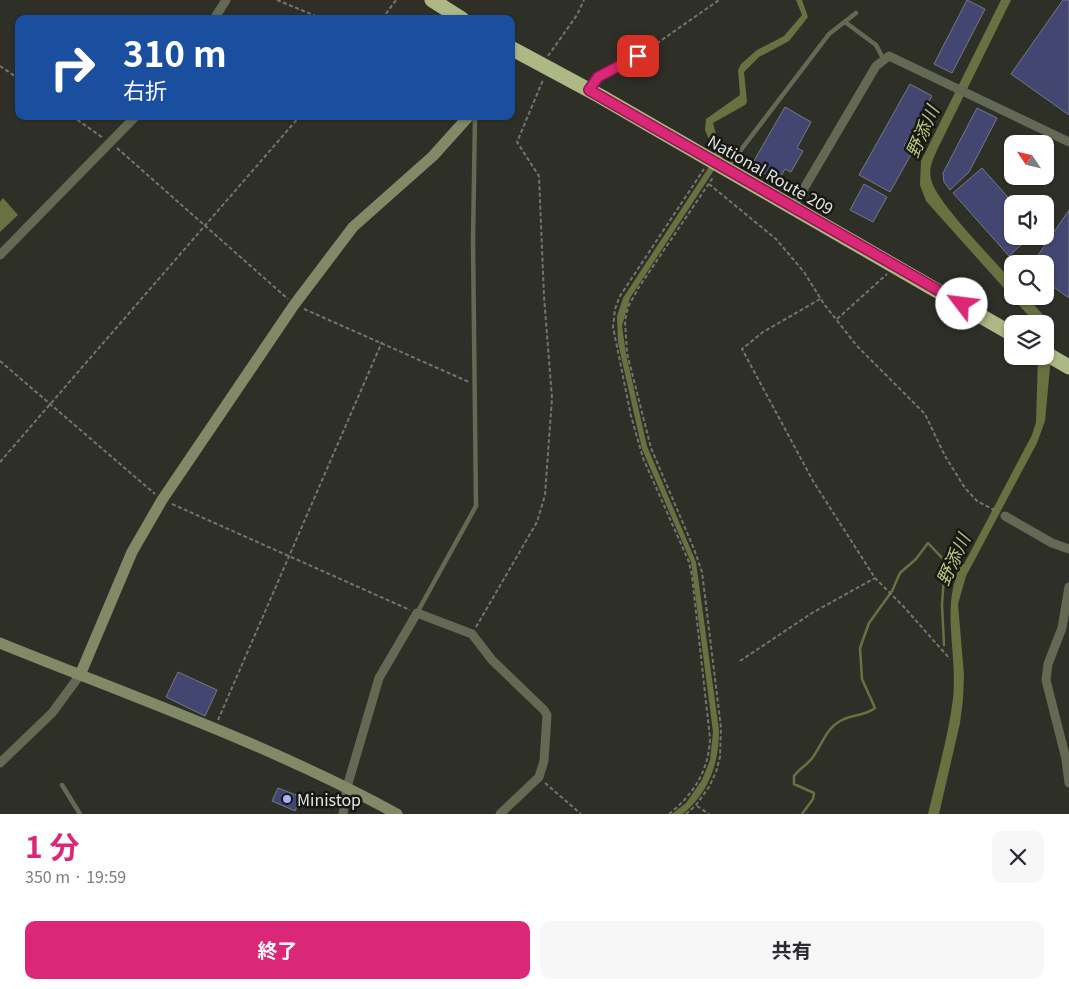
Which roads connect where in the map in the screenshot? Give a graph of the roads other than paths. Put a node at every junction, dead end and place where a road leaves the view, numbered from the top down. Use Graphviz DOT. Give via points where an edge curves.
graph roads {
  1 [pos="226,0"];
  2 [pos="432,0"];
  3 [pos="856,13"];
  4 [pos="217,15"];
  5 [pos="456,15"];
  6 [pos="845,22"];
  7 [pos="515,50"];
  8 [pos="638,56"];
  9 [pos="884,60"];
  10 [pos="589,90"];
  11 [pos="132,120"];
  12 [pos="464,120"];
  13 [pos="475,120"];
  14 [pos="1069,142"];
  15 [pos="716,165"];
  16 [pos="793,207"];
  17 [pos="0,255"];
  18 [pos="1004,329"];
  19 [pos="1054,359"];
  20 [pos="1069,367"];
  21 [pos="1004,516"];
  22 [pos="1069,549"];
  23 [pos="1069,587"];
  24 [pos="417,613"];
  25 [pos="0,643"];
  26 [pos="80,675"];
  27 [pos="0,763"];
  28 [pos="1069,783"];
  29 [pos="62,785"];
  30 [pos="347,787"];
  31 [pos="80,814"];
  32 [pos="343,814"];
  33 [pos="397,814"];
  34 [pos="500,814"];
  1 -- 4 [label="street"];
  2 -- 5 [label="highway"];
  3 -- 6 [label="lane"];
  6 -- 9 [label="lane" via="876,45"];
  6 -- 15 [label="lane" via="829,34"];
  7 -- 10 [label="highway, National Route 209"];
  8 -- 10 [label="street" via="598,77"];
  9 -- 14 [label="street" via="889,56"];
  9 -- 16 [label="street" via="876,66"];
  10 -- 15 [label="highway, National Route 209"];
  11 -- 17 [label="street"];
  12 -- 26 [label="street" via="433,156 353,227 294,305 162,500 132,552"];
  13 -- 24 [label="lane" via="476,506"];
  15 -- 16 [label="highway, National Route 209"];
  16 -- 18 [label="highway, National Route 209"];
  19 -- 20 [label="highway"];
  21 -- 22 [label="street"];
  23 -- 28 [label="street" via="1062,628 1048,664 1046,680"];
  24 -- 30 [label="street" via="379,678"];
  24 -- 34 [label="street" via="472,634 492,660 547,715 544,761 539,777"];
  25 -- 26 [label="street"];
  26 -- 27 [label="street" via="52,713"];
  26 -- 30 [label="street"];
  29 -- 31 [label="lane"];
  30 -- 32 [label="street"];
  30 -- 33 [label="street"];
}
